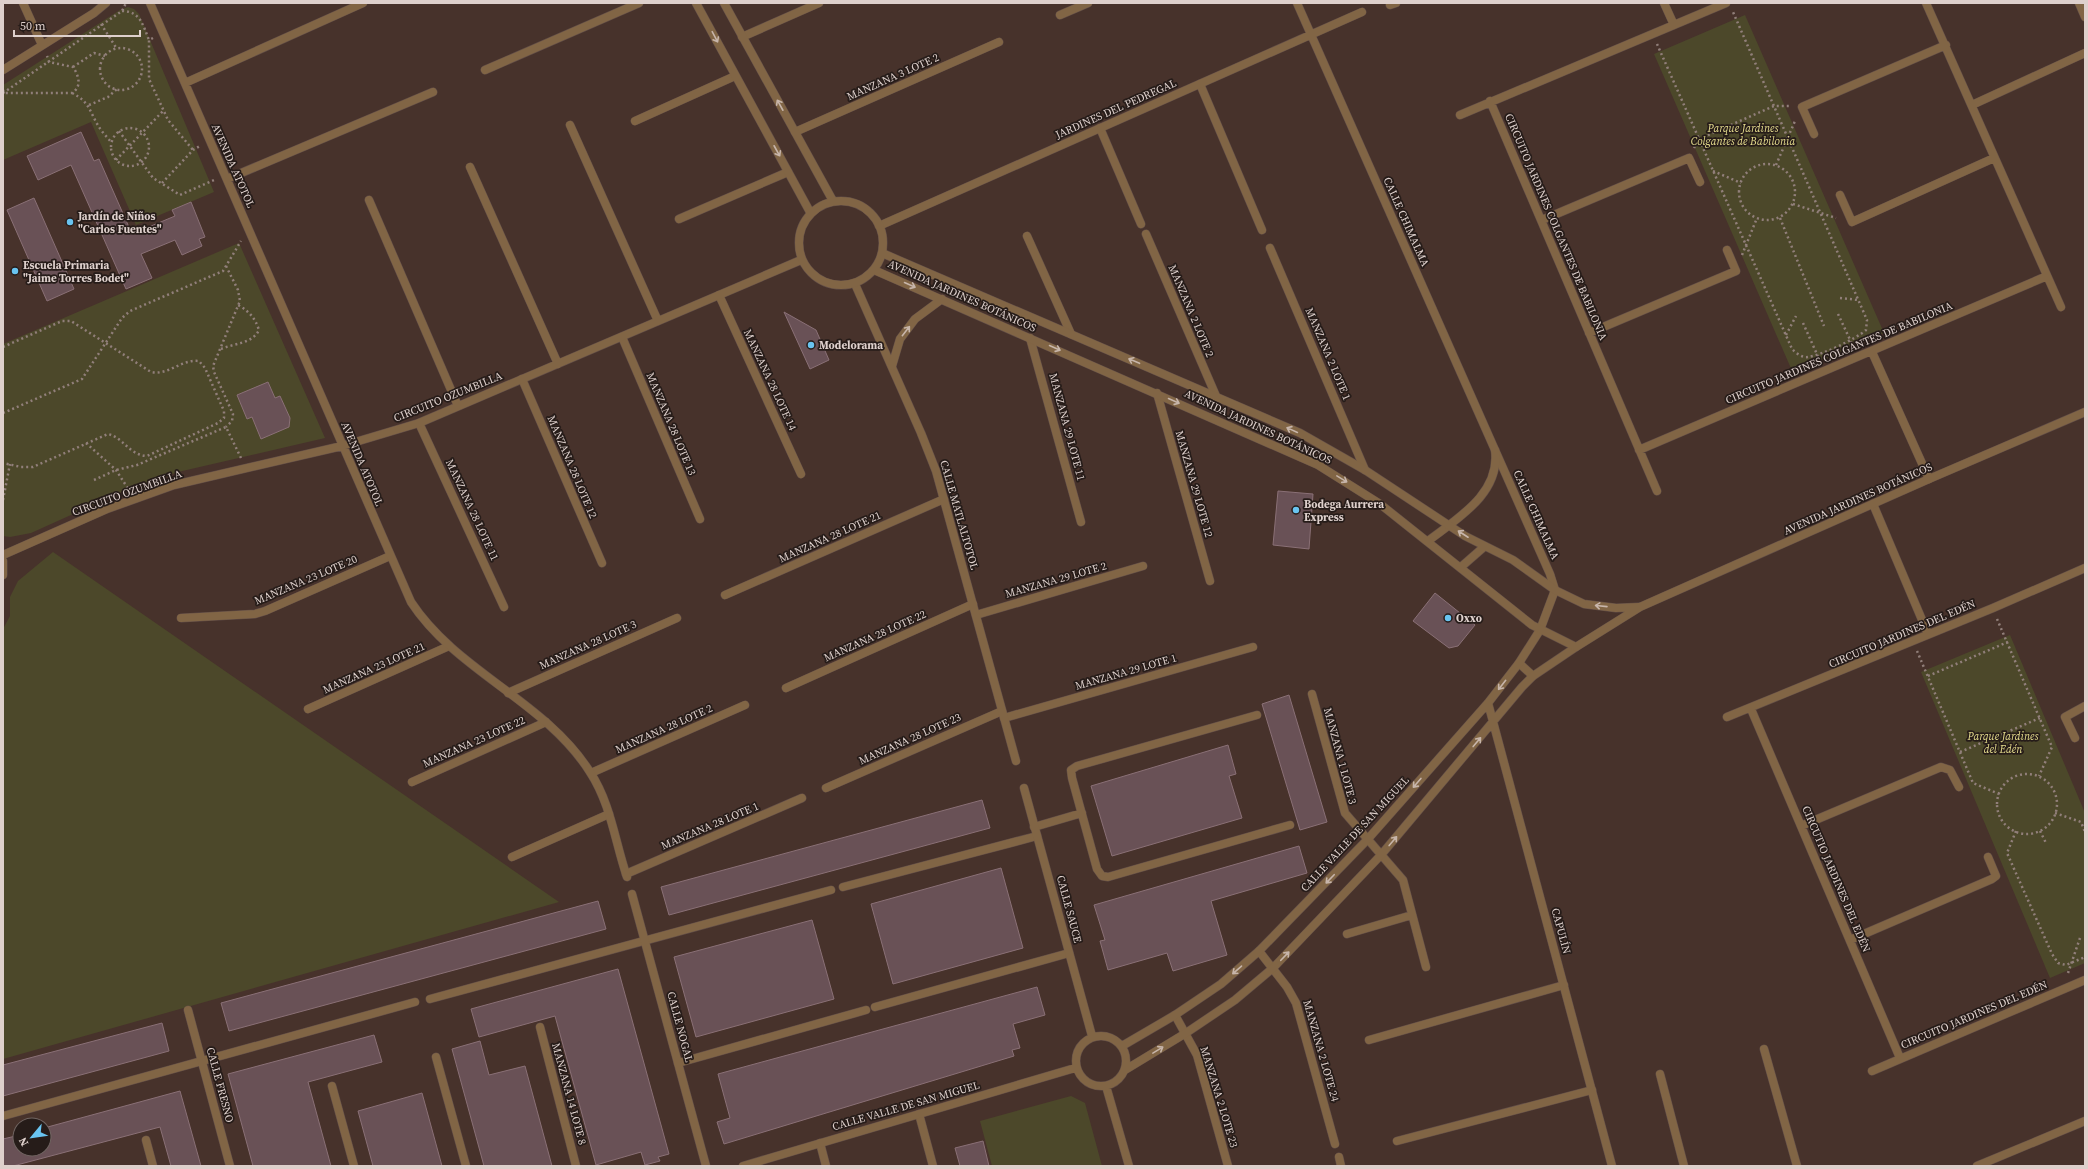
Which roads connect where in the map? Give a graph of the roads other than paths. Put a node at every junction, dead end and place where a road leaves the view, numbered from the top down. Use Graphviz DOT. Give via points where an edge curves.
graph roads {
  1 [pos="23,3"];
  2 [pos="106,3"];
  3 [pos="150,3"];
  4 [pos="363,3"];
  5 [pos="639,3"];
  6 [pos="696,3"];
  7 [pos="724,3"];
  8 [pos="819,3"];
  9 [pos="1088,3"];
  10 [pos="1297,3"];
  11 [pos="1664,3"];
  12 [pos="1726,3"];
  13 [pos="1926,3"];
  14 [pos="2079,3"];
  15 [pos="1362,12"];
  16 [pos="1060,15"];
  17 [pos="2085,17"];
  18 [pos="1674,25"];
  19 [pos="1311,34"];
  20 [pos="742,37"];
  21 [pos="999,42"];
  22 [pos="42,45"];
  23 [pos="1946,45"];
  24 [pos="2085,53"];
  25 [pos="3,70"];
  26 [pos="486,70"];
  27 [pos="735,76"];
  28 [pos="185,83"];
  29 [pos="1200,84"];
  30 [pos="433,92"];
  31 [pos="1490,102"];
  32 [pos="1972,105"];
  33 [pos="1460,115"];
  34 [pos="635,121"];
  35 [pos="570,125"];
  36 [pos="1100,128"];
  37 [pos="795,132"];
  38 [pos="1814,134"];
  39 [pos="1994,158"];
  40 [pos="470,167"];
  41 [pos="788,172"];
  42 [pos="226,178"];
  43 [pos="1700,182"];
  44 [pos="1840,195"];
  45 [pos="369,200"];
  46 [pos="833,201"];
  47 [pos="810,212"];
  48 [pos="678,219"];
  49 [pos="1542,220"];
  50 [pos="1141,224"];
  51 [pos="879,226"];
  52 [pos="1262,230"];
  53 [pos="1146,234"];
  54 [pos="1027,236"];
  55 [pos="1270,248"];
  56 [pos="1728,250"];
  57 [pos="882,252"];
  58 [pos="801,260"];
  59 [pos="874,270"];
  60 [pos="2047,276"];
  61 [pos="855,284"];
  62 [pos="719,295"];
  63 [pos="942,299"];
  64 [pos="2061,308"];
  65 [pos="658,321"];
  66 [pos="1589,333"];
  67 [pos="1071,334"];
  68 [pos="622,337"];
  69 [pos="1030,338"];
  70 [pos="1872,352"];
  71 [pos="558,364"];
  72 [pos="892,366"];
  73 [pos="522,379"];
  74 [pos="1157,394"];
  75 [pos="1216,396"];
  76 [pos="458,406"];
  77 [pos="2085,412"];
  78 [pos="419,423"];
  79 [pos="342,446"];
  80 [pos="1495,450"];
  81 [pos="1640,450"];
  82 [pos="1365,470"];
  83 [pos="801,474"];
  84 [pos="1929,479"];
  85 [pos="1657,491"];
  86 [pos="944,499"];
  87 [pos="1873,504"];
  88 [pos="700,519"];
  89 [pos="1081,522"];
  90 [pos="1449,525"];
  91 [pos="1428,541"];
  92 [pos="1485,546"];
  93 [pos="3,555"];
  94 [pos="390,556"];
  95 [pos="3,560"];
  96 [pos="602,563"];
  97 [pos="1143,566"];
  98 [pos="1461,567"];
  99 [pos="2085,568"];
  100 [pos="3,574"];
  101 [pos="1210,581"];
  102 [pos="1555,590"];
  103 [pos="725,595"];
  104 [pos="973,604"];
  105 [pos="504,607"];
  106 [pos="1640,607"];
  107 [pos="976,615"];
  108 [pos="181,618"];
  109 [pos="677,618"];
  110 [pos="1540,630"];
  111 [pos="1928,634"];
  112 [pos="448,646"];
  113 [pos="1253,647"];
  114 [pos="1576,647"];
  115 [pos="1519,663"];
  116 [pos="1533,676"];
  117 [pos="786,688"];
  118 [pos="508,692"];
  119 [pos="1312,694"];
  120 [pos="1488,702"];
  121 [pos="745,705"];
  122 [pos="2085,706"];
  123 [pos="308,709"];
  124 [pos="1751,709"];
  125 [pos="1003,715"];
  126 [pos="1257,715"];
  127 [pos="1727,718"];
  128 [pos="546,722"];
  129 [pos="1493,723"];
  130 [pos="2075,738"];
  131 [pos="1016,761"];
  132 [pos="591,773"];
  133 [pos="412,782"];
  134 [pos="1960,787"];
  135 [pos="826,788"];
  136 [pos="1024,788"];
  137 [pos="802,798"];
  138 [pos="1082,813"];
  139 [pos="609,814"];
  140 [pos="1290,825"];
  141 [pos="1801,826"];
  142 [pos="1034,827"];
  143 [pos="1037,836"];
  144 [pos="1367,840"];
  145 [pos="1381,855"];
  146 [pos="512,857"];
  147 [pos="1988,857"];
  148 [pos="627,876"];
  149 [pos="843,887"];
  150 [pos="831,890"];
  151 [pos="632,894"];
  152 [pos="1412,915"];
  153 [pos="1347,934"];
  154 [pos="644,940"];
  155 [pos="1850,940"];
  156 [pos="1259,951"];
  157 [pos="1070,953"];
  158 [pos="1426,967"];
  159 [pos="1274,968"];
  160 [pos="2085,980"];
  161 [pos="1564,985"];
  162 [pos="430,999"];
  163 [pos="415,1002"];
  164 [pos="875,1008"];
  165 [pos="188,1010"];
  166 [pos="866,1010"];
  167 [pos="1175,1015"];
  168 [pos="540,1027"];
  169 [pos="1186,1033"];
  170 [pos="1092,1036"];
  171 [pos="1369,1040"];
  172 [pos="1122,1046"];
  173 [pos="1764,1049"];
  174 [pos="436,1056"];
  175 [pos="1900,1058"];
  176 [pos="202,1061"];
  177 [pos="678,1063"];
  178 [pos="1075,1068"];
  179 [pos="1125,1070"];
  180 [pos="1872,1071"];
  181 [pos="1660,1074"];
  182 [pos="332,1086"];
  183 [pos="1106,1086"];
  184 [pos="1592,1090"];
  185 [pos="919,1114"];
  186 [pos="3,1116"];
  187 [pos="2085,1121"];
  188 [pos="146,1140"];
  189 [pos="1397,1141"];
  190 [pos="820,1143"];
  191 [pos="1335,1144"];
  192 [pos="1339,1157"];
  193 [pos="153,1166"];
  194 [pos="230,1166"];
  195 [pos="354,1166"];
  196 [pos="466,1166"];
  197 [pos="576,1166"];
  198 [pos="706,1166"];
  199 [pos="744,1166"];
  200 [pos="826,1166"];
  201 [pos="933,1166"];
  202 [pos="1129,1166"];
  203 [pos="1228,1166"];
  204 [pos="1341,1166"];
  205 [pos="1612,1166"];
  206 [pos="1684,1166"];
  207 [pos="1797,1166"];
  208 [pos="1977,1166"];
  1 -- 22 [label="street"];
  2 -- 22 [label="street"];
  3 -- 28 [label="street, AVENIDA ATOTOL"];
  4 -- 28 [label="street"];
  5 -- 26 [label="street"];
  6 -- 27 [label="street, one-way"];
  7 -- 20 [label="street"];
  8 -- 20 [label="street"];
  9 -- 16 [label="street"];
  10 -- 19 [label="street, CALLE CHIMALMA"];
  11 -- 18 [label="street"];
  12 -- 18 [label="street"];
  13 -- 23 [label="street"];
  14 -- 17 [label="street"];
  15 -- 19 [label="street, JARDINES DEL PEDREGAL"];
  18 -- 31 [label="street"];
  19 -- 29 [label="street, JARDINES DEL PEDREGAL"];
  19 -- 80 [label="street, CALLE CHIMALMA"];
  37 -- 20 [label="street, one-way"];
  21 -- 37 [label="street, MANZANA 3 LOTE 2"];
  22 -- 25 [label="street"];
  23 -- 32 [label="street"];
  23 -- 38 [label="street" via="1802,107"];
  24 -- 32 [label="street"];
  27 -- 34 [label="street"];
  27 -- 41 [label="street, one-way"];
  28 -- 42 [label="street, AVENIDA ATOTOL"];
  29 -- 36 [label="street, JARDINES DEL PEDREGAL"];
  29 -- 52 [label="street"];
  30 -- 42 [label="street"];
  31 -- 33 [label="street"];
  31 -- 49 [label="street, CIRCUITO JARDINES COLGANTES DE BABILONIA"];
  32 -- 39 [label="street"];
  35 -- 65 [label="street"];
  36 -- 50 [label="street"];
  36 -- 51 [label="street, JARDINES DEL PEDREGAL"];
  37 -- 46 [label="street"];
  39 -- 44 [label="street" via="1852,222"];
  39 -- 60 [label="street"];
  40 -- 71 [label="street"];
  41 -- 47 [label="street"];
  41 -- 48 [label="street"];
  42 -- 79 [label="street, AVENIDA ATOTOL"];
  43 -- 49 [label="street" via="1689,158"];
  45 -- 76 [label="street"];
  46 -- 47 [label="street"];
  46 -- 51 [label="street" via="851,202 863,208"];
  47 -- 58 [label="street" via="798,235"];
  49 -- 66 [label="street, CIRCUITO JARDINES COLGANTES DE BABILONIA"];
  51 -- 57 [label="street" via="883,239"];
  53 -- 75 [label="street, MANZANA 2 LOTE 2"];
  54 -- 67 [label="street"];
  55 -- 82 [label="street, MANZANA 2 LOTE 1"];
  56 -- 66 [label="street" via="1736,271"];
  57 -- 59 [label="street"];
  57 -- 67 [label="street, AVENIDA JARDINES BOTÁNICOS"];
  58 -- 61 [label="street" via="814,277 834,286"];
  58 -- 62 [label="street, CIRCUITO OZUMBILLA"];
  59 -- 61 [label="street"];
  59 -- 63 [label="street, AVENIDA JARDINES BOTÁNICOS, one-way"];
  60 -- 64 [label="street"];
  60 -- 70 [label="street, CIRCUITO JARDINES COLGANTES DE BABILONIA"];
  61 -- 72 [label="street, CALLE MATLALTOTOL"];
  62 -- 65 [label="street, CIRCUITO OZUMBILLA"];
  62 -- 83 [label="street, MANZANA 28 LOTE 14"];
  63 -- 69 [label="street, AVENIDA JARDINES BOTÁNICOS"];
  72 -- 63 [label="street, one-way" via="900,338 915,319"];
  65 -- 68 [label="street, CIRCUITO OZUMBILLA"];
  66 -- 81 [label="street, CIRCUITO JARDINES COLGANTES DE BABILONIA"];
  75 -- 67 [label="street, AVENIDA JARDINES BOTÁNICOS, one-way"];
  68 -- 71 [label="street, CIRCUITO OZUMBILLA"];
  68 -- 88 [label="street, MANZANA 28 LOTE 13"];
  69 -- 74 [label="street, AVENIDA JARDINES BOTÁNICOS, one-way"];
  69 -- 89 [label="street, MANZANA 29 LOTE 11"];
  70 -- 81 [label="street, CIRCUITO JARDINES COLGANTES DE BABILONIA"];
  70 -- 84 [label="street"];
  71 -- 73 [label="street, CIRCUITO OZUMBILLA"];
  72 -- 86 [label="street, CALLE MATLALTOTOL" via="929,453"];
  73 -- 76 [label="street, CIRCUITO OZUMBILLA"];
  73 -- 96 [label="street, MANZANA 28 LOTE 12"];
  74 -- 91 [label="street, AVENIDA JARDINES BOTÁNICOS, one-way" via="1318,465 1355,487"];
  74 -- 101 [label="street, MANZANA 29 LOTE 12"];
  82 -- 75 [label="street, AVENIDA JARDINES BOTÁNICOS, one-way" via="1300,434"];
  76 -- 78 [label="street, CIRCUITO OZUMBILLA"];
  77 -- 84 [label="street, AVENIDA JARDINES BOTÁNICOS"];
  78 -- 79 [label="street, CIRCUITO OZUMBILLA"];
  78 -- 105 [label="street, MANZANA 28 LOTE 11"];
  79 -- 93 [label="street, CIRCUITO OZUMBILLA" via="174,485"];
  79 -- 94 [label="street, AVENIDA ATOTOL"];
  80 -- 90 [label="street, CALLE CHIMALMA" via="1494,469 1485,491"];
  80 -- 102 [label="street, CALLE CHIMALMA"];
  81 -- 85 [label="street, CIRCUITO JARDINES COLGANTES DE BABILONIA"];
  82 -- 90 [label="street, AVENIDA JARDINES BOTÁNICOS"];
  84 -- 87 [label="street, AVENIDA JARDINES BOTÁNICOS"];
  86 -- 103 [label="street, MANZANA 28 LOTE 21"];
  86 -- 104 [label="street, CALLE MATLALTOTOL"];
  87 -- 106 [label="street, AVENIDA JARDINES BOTÁNICOS"];
  87 -- 111 [label="street"];
  90 -- 91 [label="street, CALLE CHIMALMA"];
  92 -- 90 [label="street, AVENIDA JARDINES BOTÁNICOS, one-way"];
  91 -- 98 [label="street, AVENIDA JARDINES BOTÁNICOS"];
  92 -- 98 [label="street"];
  92 -- 102 [label="street, AVENIDA JARDINES BOTÁNICOS" via="1513,560"];
  94 -- 108 [label="street, MANZANA 23 LOTE 20" via="255,614"];
  94 -- 112 [label="street, AVENIDA ATOTOL" via="420,616"];
  95 -- 100 [label="street"];
  97 -- 107 [label="street, MANZANA 29 LOTE 2"];
  98 -- 110 [label="street, AVENIDA JARDINES BOTÁNICOS"];
  99 -- 111 [label="street, CIRCUITO JARDINES DEL EDÉN"];
  106 -- 102 [label="street, AVENIDA JARDINES BOTÁNICOS, one-way" via="1616,608 1584,604"];
  102 -- 110 [label="street, CALLE VALLE DE SAN MIGUEL"];
  104 -- 107 [label="street, CALLE MATLALTOTOL"];
  104 -- 117 [label="street, MANZANA 28 LOTE 22"];
  106 -- 114 [label="street, AVENIDA JARDINES BOTÁNICOS"];
  107 -- 125 [label="street, CALLE MATLALTOTOL"];
  109 -- 118 [label="street, MANZANA 28 LOTE 3"];
  110 -- 114 [label="street, AVENIDA JARDINES BOTÁNICOS"];
  110 -- 115 [label="street, CALLE VALLE DE SAN MIGUEL"];
  111 -- 124 [label="street, CIRCUITO JARDINES DEL EDÉN"];
  112 -- 118 [label="street, AVENIDA ATOTOL"];
  112 -- 123 [label="street, MANZANA 23 LOTE 21"];
  113 -- 125 [label="street, MANZANA 29 LOTE 1"];
  114 -- 116 [label="street"];
  115 -- 116 [label="street"];
  115 -- 120 [label="street, CALLE VALLE DE SAN MIGUEL, one-way"];
  116 -- 129 [label="street"];
  118 -- 128 [label="street, AVENIDA ATOTOL"];
  119 -- 144 [label="street, MANZANA 1 LOTE 3" via="1345,813"];
  120 -- 129 [label="street, CAPULÍN"];
  120 -- 144 [label="street, CALLE VALLE DE SAN MIGUEL, one-way"];
  121 -- 132 [label="street, MANZANA 28 LOTE 2"];
  122 -- 130 [label="street" via="2065,717"];
  124 -- 127 [label="street, CIRCUITO JARDINES DEL EDÉN"];
  124 -- 141 [label="street, CIRCUTIO JARDINES DEL EDÉN"];
  125 -- 131 [label="street, CALLE MATLALTOTOL"];
  125 -- 135 [label="street, MANZANA 28 LOTE 23"];
  126 -- 138 [label="street" via="1074,768 1072,778"];
  128 -- 132 [label="street, AVENIDA ATOTOL" via="572,747"];
  128 -- 133 [label="street, MANZANA 23 LOTE 22"];
  145 -- 129 [label="street, one-way"];
  129 -- 161 [label="street, CAPULÍN"];
  132 -- 139 [label="street, AVENIDA ATOTOL"];
  134 -- 141 [label="street" via="1950,770 1941,767"];
  136 -- 142 [label="street, CALLE SAUCE"];
  137 -- 148 [label="street, MANZANA 28 LOTE 1"];
  138 -- 140 [label="street" via="1097,869 1105,877"];
  138 -- 142 [label="street"];
  139 -- 146 [label="street"];
  139 -- 148 [label="street, AVENIDA ATOTOL"];
  141 -- 155 [label="street, CIRCUTIO JARDINES DEL EDÉN"];
  142 -- 143 [label="street, CALLE SAUCE"];
  143 -- 149 [label="street"];
  143 -- 157 [label="street, CALLE SAUCE"];
  144 -- 145 [label="street, MANZANA 1 LOTE 3"];
  144 -- 156 [label="street, CALLE VALLE DE SAN MIGUEL, one-way"];
  145 -- 152 [label="street, MANZANA 1 LOTE 3" via="1402,880"];
  159 -- 145 [label="street, one-way"];
  147 -- 155 [label="street" via="1996,872 1992,879"];
  150 -- 154 [label="street"];
  151 -- 154 [label="street, CALLE NOGAL"];
  152 -- 153 [label="street"];
  152 -- 158 [label="street, MANZANA 1 LOTE 3"];
  154 -- 162 [label="street"];
  154 -- 177 [label="street, CALLE NOGAL"];
  155 -- 175 [label="street, CIRCUTIO JARDINES DEL EDÉN"];
  156 -- 159 [label="street, MANZANA 2 LOTE 24"];
  156 -- 167 [label="street, CALLE VALLE DE SAN MIGUEL, one-way" via="1221,984"];
  157 -- 164 [label="street"];
  157 -- 170 [label="street, CALLE SAUCE"];
  159 -- 169 [label="street" via="1235,1000"];
  159 -- 191 [label="street, MANZANA 2 LOTE 24" via="1296,1003"];
  160 -- 175 [label="street, CIRCUITO JARDINES DEL EDÉN"];
  161 -- 171 [label="street"];
  161 -- 184 [label="street, CAPULÍN"];
  163 -- 176 [label="street"];
  165 -- 176 [label="street, CALLE FRESNO"];
  166 -- 177 [label="street"];
  167 -- 169 [label="street, MANZANA 2 LOTE 23"];
  167 -- 172 [label="street, CALLE VALLE DE SAN MIGUEL"];
  168 -- 197 [label="street, MANZANA 14 LOTE 8"];
  179 -- 169 [label="street, one-way"];
  169 -- 203 [label="street, MANZANA 2 LOTE 23" via="1203,1073"];
  170 -- 172 [label="street" via="1109,1037"];
  170 -- 178 [label="street" via="1076,1052"];
  172 -- 179 [label="street" via="1126,1058"];
  173 -- 207 [label="street"];
  174 -- 196 [label="street"];
  175 -- 180 [label="street, CIRCUITO JARDINES DEL EDÉN"];
  176 -- 186 [label="street"];
  176 -- 194 [label="street, CALLE FRESNO"];
  177 -- 198 [label="street, CALLE NOGAL"];
  178 -- 183 [label="street" via="1085,1081"];
  178 -- 185 [label="street, CALLE VALLE DE SAN MIGUEL"];
  179 -- 183 [label="street" via="1117,1080"];
  181 -- 206 [label="street"];
  182 -- 195 [label="street"];
  183 -- 202 [label="street"];
  184 -- 189 [label="street"];
  184 -- 205 [label="street, CAPULÍN"];
  185 -- 190 [label="street, CALLE VALLE DE SAN MIGUEL"];
  185 -- 201 [label="street"];
  187 -- 208 [label="street"];
  188 -- 193 [label="street"];
  190 -- 199 [label="street, CALLE VALLE DE SAN MIGUEL"];
  190 -- 200 [label="street"];
  192 -- 204 [label="street"];
}
